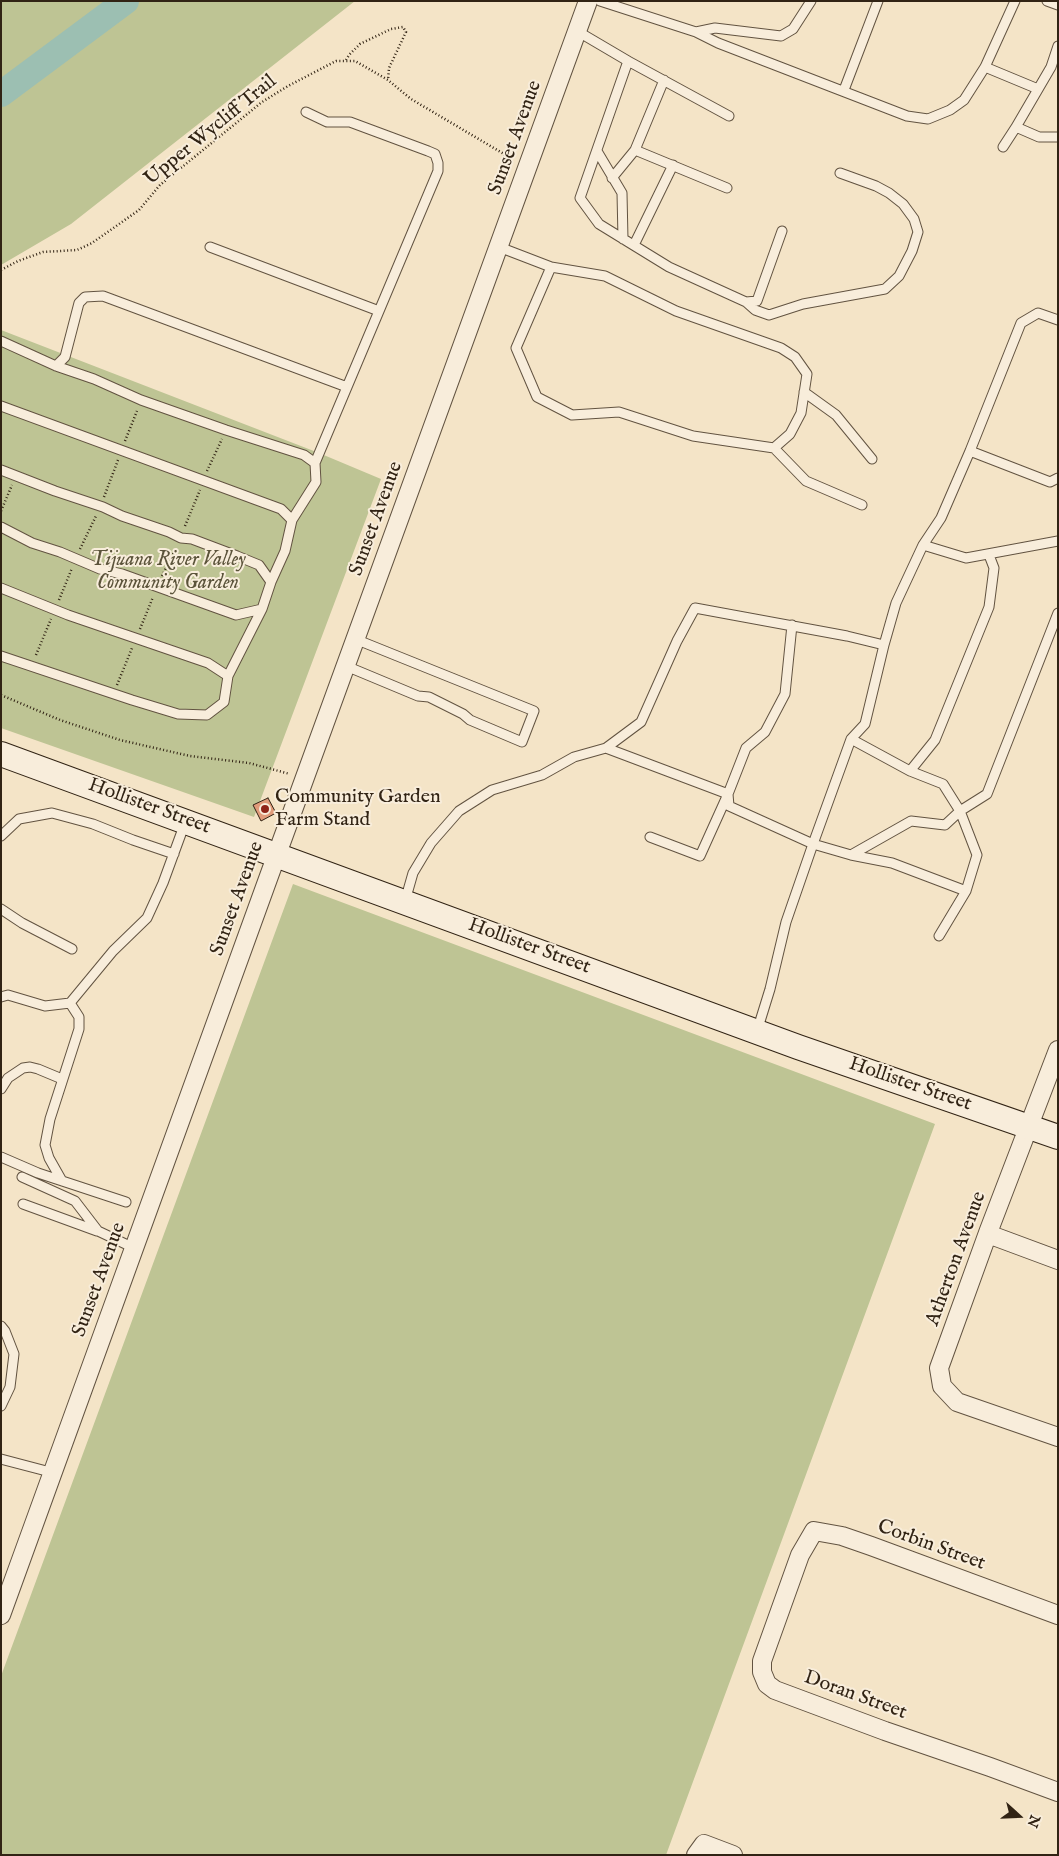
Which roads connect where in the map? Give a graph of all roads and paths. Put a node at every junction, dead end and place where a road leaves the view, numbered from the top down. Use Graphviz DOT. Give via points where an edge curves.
graph roads {
  1 [pos="588,1"];
  2 [pos="600,1"];
  3 [pos="812,1"];
  4 [pos="878,1"];
  5 [pos="1015,1"];
  6 [pos="1047,1"];
  7 [pos="1058,5"];
  8 [pos="577,31"];
  9 [pos="696,32"];
  10 [pos="1058,46"];
  11 [pos="346,60"];
  12 [pos="628,61"];
  13 [pos="985,67"];
  14 [pos="388,80"];
  15 [pos="664,80"];
  16 [pos="1038,89"];
  17 [pos="844,90"];
  18 [pos="306,112"];
  19 [pos="729,116"];
  20 [pos="1016,127"];
  21 [pos="1058,137"];
  22 [pos="1003,147"];
  23 [pos="635,150"];
  24 [pos="597,151"];
  25 [pos="506,166"];
  26 [pos="673,166"];
  27 [pos="840,173"];
  28 [pos="612,178"];
  29 [pos="727,188"];
  30 [pos="782,231"];
  31 [pos="623,239"];
  32 [pos="634,245"];
  33 [pos="210,247"];
  34 [pos="499,247"];
  35 [pos="551,267"];
  36 [pos="1,270"];
  37 [pos="746,302"];
  38 [pos="379,311"];
  39 [pos="1058,320"];
  40 [pos="1,341"];
  41 [pos="56,366"];
  42 [pos="347,386"];
  43 [pos="804,392"];
  44 [pos="142,400"];
  45 [pos="1,406"];
  46 [pos="226,430"];
  47 [pos="774,448"];
  48 [pos="122,450"];
  49 [pos="970,451"];
  50 [pos="872,459"];
  51 [pos="314,463"];
  52 [pos="1,470"];
  53 [pos="16,476"];
  54 [pos="1058,478"];
  55 [pos="203,480"];
  56 [pos="862,505"];
  57 [pos="100,507"];
  58 [pos="1,511"];
  59 [pos="292,520"];
  60 [pos="1,527"];
  61 [pos="181,538"];
  62 [pos="1058,541"];
  63 [pos="923,545"];
  64 [pos="989,555"];
  65 [pos="76,559"];
  66 [pos="272,582"];
  67 [pos="157,587"];
  68 [pos="1,588"];
  69 [pos="55,609"];
  70 [pos="262,609"];
  71 [pos="1058,613"];
  72 [pos="792,625"];
  73 [pos="136,639"];
  74 [pos="355,639"];
  75 [pos="884,645"];
  76 [pos="1,656"];
  77 [pos="32,666"];
  78 [pos="346,666"];
  79 [pos="228,676"];
  80 [pos="114,693"];
  81 [pos="1,695"];
  82 [pos="850,739"];
  83 [pos="606,748"];
  84 [pos="1,754"];
  85 [pos="910,771"];
  86 [pos="304,780"];
  87 [pos="728,794"];
  88 [pos="960,811"];
  89 [pos="186,821"];
  90 [pos="1,836"];
  91 [pos="650,837"];
  92 [pos="812,844"];
  93 [pos="174,854"];
  94 [pos="277,854"];
  95 [pos="851,855"];
  96 [pos="966,891"];
  97 [pos="405,901"];
  98 [pos="1,909"];
  99 [pos="939,936"];
  100 [pos="72,949"];
  101 [pos="1,998"];
  102 [pos="70,1003"];
  103 [pos="757,1031"];
  104 [pos="1058,1050"];
  105 [pos="62,1079"];
  106 [pos="1,1089"];
  107 [pos="1028,1126"];
  108 [pos="1058,1137"];
  109 [pos="1,1157"];
  110 [pos="22,1177"];
  111 [pos="62,1181"];
  112 [pos="126,1202"];
  113 [pos="23,1204"];
  114 [pos="98,1231"];
  115 [pos="988,1234"];
  116 [pos="134,1248"];
  117 [pos="1058,1260"];
  118 [pos="1,1326"];
  119 [pos="1,1406"];
  120 [pos="1058,1437"];
  121 [pos="1,1459"];
  122 [pos="54,1473"];
  123 [pos="800,1555"];
  124 [pos="1,1615"];
  125 [pos="1058,1615"];
  126 [pos="1058,1792"];
  127 [pos="696,1855"];
  128 [pos="733,1855"];
  1 -- 8 [label="street, Sunset Avenue"];
  2 -- 9 [label="lane"];
  3 -- 9 [label="lane" via="793,29 782,36 715,28"];
  4 -- 17 [label="lane"];
  5 -- 13 [label="lane"];
  6 -- 7 [label="lane"];
  8 -- 12 [label="lane"];
  8 -- 34 [label="street, Sunset Avenue"];
  9 -- 17 [label="lane"];
  10 -- 16 [label="lane" via="1051,67"];
  11 -- 14 [label="path" via="355,61"];
  11 -- 14 [label="path" via="360,44 391,29 403,28 406,32 389,68"];
  11 -- 36 [label="path, Upper Wycliff Trail" via="336,61 262,102 160,185 139,210 92,243 77,250 43,252"];
  12 -- 15 [label="lane"];
  12 -- 24 [label="lane"];
  13 -- 16 [label="lane"];
  13 -- 17 [label="lane" via="964,100 928,120 907,116"];
  14 -- 25 [label="path" via="411,100 504,154"];
  15 -- 19 [label="lane"];
  15 -- 23 [label="lane"];
  16 -- 20 [label="lane"];
  18 -- 38 [label="lane" via="327,122 350,122 435,154 438,171"];
  20 -- 21 [label="lane" via="1039,137"];
  20 -- 22 [label="lane"];
  23 -- 26 [label="lane"];
  23 -- 28 [label="lane"];
  24 -- 28 [label="lane"];
  24 -- 31 [label="lane" via="580,198 599,224"];
  26 -- 29 [label="lane"];
  26 -- 32 [label="lane"];
  27 -- 37 [label="lane" via="889,193 904,204 914,219 918,232 899,276 885,289 803,304 770,315 755,310"];
  28 -- 31 [label="lane" via="622,193"];
  30 -- 37 [label="lane" via="757,301"];
  31 -- 32 [label="lane"];
  32 -- 37 [label="lane" via="669,267"];
  33 -- 38 [label="lane"];
  34 -- 35 [label="lane"];
  34 -- 74 [label="street, Sunset Avenue"];
  35 -- 43 [label="lane" via="605,276 676,311 780,348 795,357 807,374"];
  35 -- 47 [label="lane" via="516,348 537,397 572,415 619,412 693,436"];
  38 -- 42 [label="lane"];
  39 -- 49 [label="lane" via="1038,313 1021,324"];
  40 -- 41 [label="lane"];
  41 -- 42 [label="lane" via="65,356 79,303 85,297 103,296"];
  41 -- 44 [label="lane"];
  42 -- 51 [label="lane"];
  43 -- 47 [label="lane" via="801,413 790,434"];
  43 -- 50 [label="lane" via="836,415"];
  44 -- 46 [label="lane"];
  44 -- 48 [label="path"];
  45 -- 48 [label="lane"];
  46 -- 51 [label="lane" via="304,455"];
  46 -- 55 [label="path"];
  47 -- 56 [label="lane" via="806,481"];
  48 -- 55 [label="lane"];
  48 -- 57 [label="path"];
  49 -- 54 [label="lane" via="1050,482"];
  49 -- 63 [label="lane" via="941,518"];
  51 -- 59 [label="lane" via="316,482"];
  52 -- 53 [label="lane"];
  53 -- 57 [label="lane"];
  53 -- 58 [label="path"];
  55 -- 59 [label="lane" via="281,509"];
  55 -- 61 [label="path"];
  57 -- 61 [label="lane"];
  57 -- 65 [label="path"];
  59 -- 66 [label="lane" via="285,551"];
  60 -- 65 [label="lane" via="32,543"];
  61 -- 66 [label="lane" via="192,538 259,565"];
  61 -- 67 [label="path"];
  62 -- 64 [label="lane"];
  63 -- 64 [label="lane" via="966,558"];
  63 -- 75 [label="lane" via="896,603"];
  64 -- 85 [label="lane" via="994,568 989,606 935,740"];
  65 -- 67 [label="lane"];
  65 -- 69 [label="path"];
  66 -- 70 [label="lane"];
  67 -- 70 [label="lane" via="236,615"];
  67 -- 73 [label="path"];
  68 -- 69 [label="lane"];
  69 -- 73 [label="lane"];
  69 -- 77 [label="path"];
  70 -- 79 [label="lane"];
  71 -- 88 [label="lane" via="987,794"];
  72 -- 75 [label="lane"];
  72 -- 83 [label="lane" via="695,608 641,722"];
  72 -- 87 [label="lane" via="785,694 765,732 746,748"];
  73 -- 79 [label="lane" via="208,663"];
  73 -- 80 [label="path"];
  74 -- 78 [label="street, Sunset Avenue"];
  74 -- 78 [label="lane" via="534,710 522,742 470,720 429,697 418,696"];
  75 -- 82 [label="lane" via="865,724"];
  76 -- 77 [label="lane"];
  77 -- 80 [label="lane"];
  78 -- 86 [label="street, Sunset Avenue"];
  79 -- 80 [label="lane" via="224,702 207,715 178,714"];
  81 -- 86 [label="path" via="60,720 120,740 190,756 249,763"];
  82 -- 85 [label="lane"];
  82 -- 92 [label="lane"];
  83 -- 87 [label="lane"];
  83 -- 97 [label="lane" via="574,757 542,775 492,790 459,811 413,873"];
  84 -- 89 [label="street, Hollister Street"];
  85 -- 88 [label="lane" via="943,784"];
  86 -- 94 [label="street, Sunset Avenue"];
  87 -- 91 [label="lane" via="700,856"];
  87 -- 92 [label="lane" via="729,806"];
  88 -- 95 [label="lane" via="945,825 911,821"];
  88 -- 96 [label="lane" via="977,855"];
  89 -- 93 [label="lane"];
  89 -- 94 [label="street, Hollister Street"];
  90 -- 93 [label="lane" via="19,819 52,814 93,824"];
  92 -- 95 [label="lane"];
  92 -- 103 [label="lane" via="786,922"];
  93 -- 102 [label="lane" via="147,918 113,951"];
  94 -- 97 [label="street, Hollister Street"];
  94 -- 116 [label="street, Sunset Avenue"];
  95 -- 96 [label="lane" via="892,863"];
  96 -- 99 [label="lane"];
  97 -- 103 [label="street, Hollister Street"];
  98 -- 100 [label="lane"];
  101 -- 102 [label="lane" via="8,995 45,1006"];
  102 -- 105 [label="lane" via="79,1017 79,1029"];
  103 -- 107 [label="street, Hollister Street"];
  104 -- 107 [label="street, Atherton Avenue"];
  105 -- 106 [label="lane" via="30,1067 23,1068 8,1078"];
  105 -- 111 [label="lane" via="45,1145"];
  107 -- 108 [label="street, Hollister Street"];
  107 -- 115 [label="street, Atherton Avenue"];
  109 -- 111 [label="lane"];
  110 -- 114 [label="lane" via="75,1201"];
  111 -- 112 [label="lane"];
  113 -- 114 [label="lane"];
  114 -- 116 [label="lane"];
  115 -- 117 [label="street"];
  115 -- 120 [label="street, Atherton Avenue" via="939,1368 942,1386 957,1402"];
  116 -- 122 [label="street, Sunset Avenue"];
  118 -- 119 [label="lane" via="14,1354 10,1387"];
  121 -- 122 [label="lane"];
  122 -- 124 [label="street, Sunset Avenue"];
  123 -- 125 [label="street, Corbin Street" via="814,1531 842,1536"];
  123 -- 126 [label="street, Doran Street" via="762,1662 767,1684 775,1690 885,1731"];
  127 -- 128 [label="street" via="704,1844"];
}
